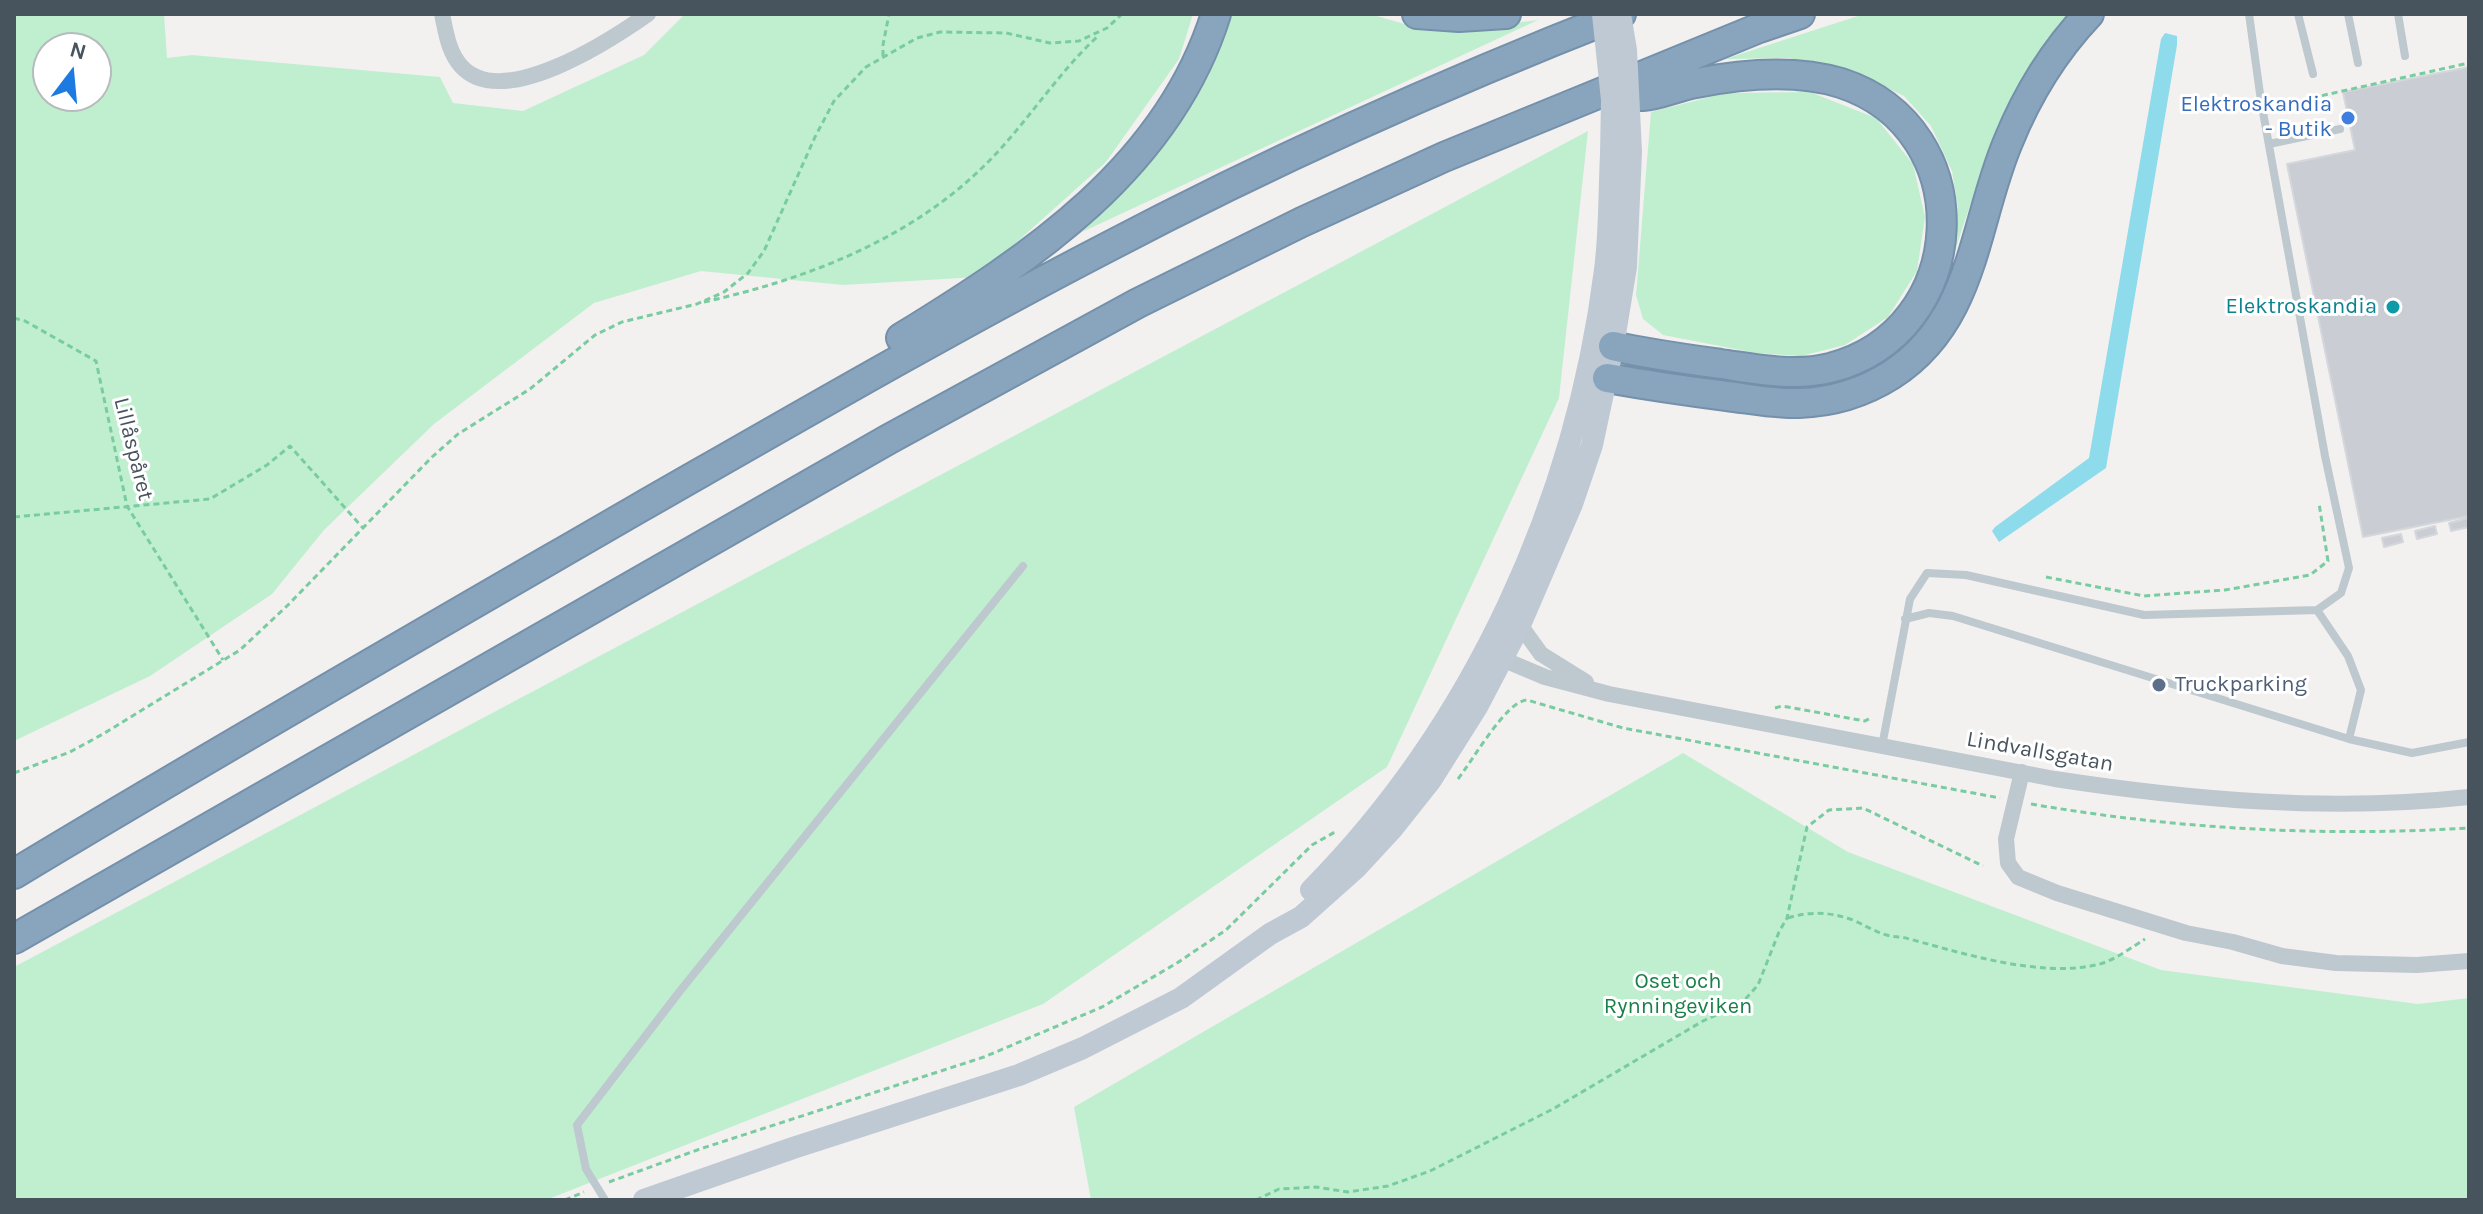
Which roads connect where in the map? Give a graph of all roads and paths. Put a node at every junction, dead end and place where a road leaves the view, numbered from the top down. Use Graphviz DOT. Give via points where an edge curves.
graph roads {
  1 [pos="442,14"];
  2 [pos="648,14"];
  3 [pos="889,14"];
  4 [pos="1122,14"];
  5 [pos="1216,14"];
  6 [pos="1417,14"];
  7 [pos="1506,14"];
  8 [pos="1603,14"];
  9 [pos="1621,14"];
  10 [pos="1800,14"];
  11 [pos="2089,14"];
  12 [pos="2249,14"];
  13 [pos="2298,14"];
  14 [pos="2348,14"];
  15 [pos="2398,14"];
  16 [pos="1107,28"];
  17 [pos="883,56"];
  18 [pos="2405,56"];
  19 [pos="2358,63"];
  20 [pos="2469,63"];
  21 [pos="2313,74"];
  22 [pos="1608,90"];
  23 [pos="2261,101"];
  24 [pos="2340,129"];
  25 [pos="2269,144"];
  26 [pos="1621,153"];
  27 [pos="697,304"];
  28 [pos="14,318"];
  29 [pos="1603,343"];
  30 [pos="1596,376"];
  31 [pos="2319,501"];
  32 [pos="127,506"];
  33 [pos="634,511"];
  34 [pos="14,517"];
  35 [pos="363,528"];
  36 [pos="1023,566"];
  37 [pos="2042,576"];
  38 [pos="2317,610"];
  39 [pos="1905,619"];
  40 [pos="1520,625"];
  41 [pos="1494,655"];
  42 [pos="223,660"];
  43 [pos="1609,694"];
  44 [pos="2349,739"];
  45 [pos="2469,742"];
  46 [pos="1882,746"];
  47 [pos="2022,772"];
  48 [pos="14,773"];
  49 [pos="1452,786"];
  50 [pos="2469,797"];
  51 [pos="2015,801"];
  52 [pos="2469,828"];
  53 [pos="1341,829"];
  54 [pos="1983,866"];
  55 [pos="14,874"];
  56 [pos="1787,918"];
  57 [pos="2158,924"];
  58 [pos="14,939"];
  59 [pos="2469,961"];
  60 [pos="597,1187"];
  61 [pos="565,1200"];
  62 [pos="605,1200"];
  63 [pos="644,1200"];
  64 [pos="1256,1200"];
  1 -- 2 [label="street" via="450,49 463,68 501,82 575,59"];
  3 -- 17 [label="path"];
  4 -- 16 [label="path"];
  5 -- 33 [label="highway" via="1192,74 1162,123 1085,209 994,278"];
  6 -- 7 [label="highway"];
  8 -- 26 [label="street, bridge"];
  9 -- 26 [label="street, bridge" via="1626,50"];
  9 -- 33 [label="highway" via="1353,128 1108,246"];
  10 -- 22 [label="highway"];
  11 -- 30 [label="highway" via="2047,67 2019,117 1955,305 1923,350 1902,368 1854,394 1800,403"];
  12 -- 23 [label="lane"];
  13 -- 21 [label="lane"];
  14 -- 19 [label="lane"];
  15 -- 18 [label="lane"];
  16 -- 17 [label="path" via="1079,41 1050,43 1006,33 940,32"];
  16 -- 27 [label="path" via="987,163 902,227 815,271"];
  17 -- 27 [label="path" via="834,101 764,251 748,273"];
  20 -- 23 [label="path" via="2284,104"];
  22 -- 29 [label="highway" via="1641,96 1754,76 1841,83 1880,104 1912,134 1928,159 1943,216 1942,246 1922,301 1882,344 1856,359 1814,370 1770,371"];
  22 -- 58 [label="highway" via="1302,222 1038,356"];
  23 -- 25 [label="lane"];
  24 -- 25 [label="lane"];
  25 -- 38 [label="lane" via="2349,568 2341,593"];
  26 -- 29 [label="street" via="1605,269"];
  27 -- 35 [label="path" via="622,322 595,335 530,389 458,434"];
  28 -- 32 [label="path, Lillåspåret" via="96,361"];
  29 -- 30 [label="street"];
  30 -- 40 [label="street" via="1592,445"];
  30 -- 41 [label="street"];
  31 -- 37 [label="path" via="2328,561 2310,575 2225,590 2144,596"];
  32 -- 34 [label="path"];
  32 -- 35 [label="path" via="210,499 290,446"];
  32 -- 42 [label="path, Lillåspåret"];
  33 -- 55 [label="highway"];
  35 -- 42 [label="path" via="260,633"];
  36 -- 60 [label="lane" via="577,1125 586,1169"];
  38 -- 39 [label="lane" via="2144,615 1966,575 1927,573 1910,599"];
  38 -- 44 [label="lane" via="2348,656 2361,690"];
  39 -- 44 [label="lane" via="1929,613 1953,616"];
  39 -- 46 [label="lane"];
  40 -- 41 [label="street"];
  40 -- 43 [label="street, Lindvallsgatan" via="1541,654"];
  41 -- 43 [label="street, Lindvallsgatan" via="1545,677"];
  41 -- 63 [label="street" via="1405,782 1340,860 1270,934 1181,998 1019,1075"];
  42 -- 48 [label="path" via="81,746"];
  43 -- 46 [label="street, Lindvallsgatan"];
  44 -- 45 [label="lane" via="2412,753"];
  46 -- 47 [label="street, Lindvallsgatan"];
  47 -- 50 [label="street, Lindvallsgatan" via="2126,790 2262,801 2364,804"];
  47 -- 51 [label="street"];
  49 -- 51 [label="path" via="1503,715 1527,700 1623,728"];
  51 -- 52 [label="path" via="2248,830"];
  51 -- 57 [label="street" via="2006,839 2008,863 2018,877"];
  53 -- 60 [label="path" via="1312,845 1226,930 1102,1007 984,1057"];
  54 -- 56 [label="path" via="1863,808 1829,810 1807,827"];
  56 -- 57 [label="path" via="1828,913 1885,937 2071,968 2114,959"];
  56 -- 64 [label="path" via="1758,985 1741,1004 1553,1109 1430,1171 1388,1186 1348,1192 1279,1189"];
  57 -- 59 [label="street" via="2282,956 2336,963"];
  60 -- 61 [label="path"];
  60 -- 62 [label="lane"];
}
